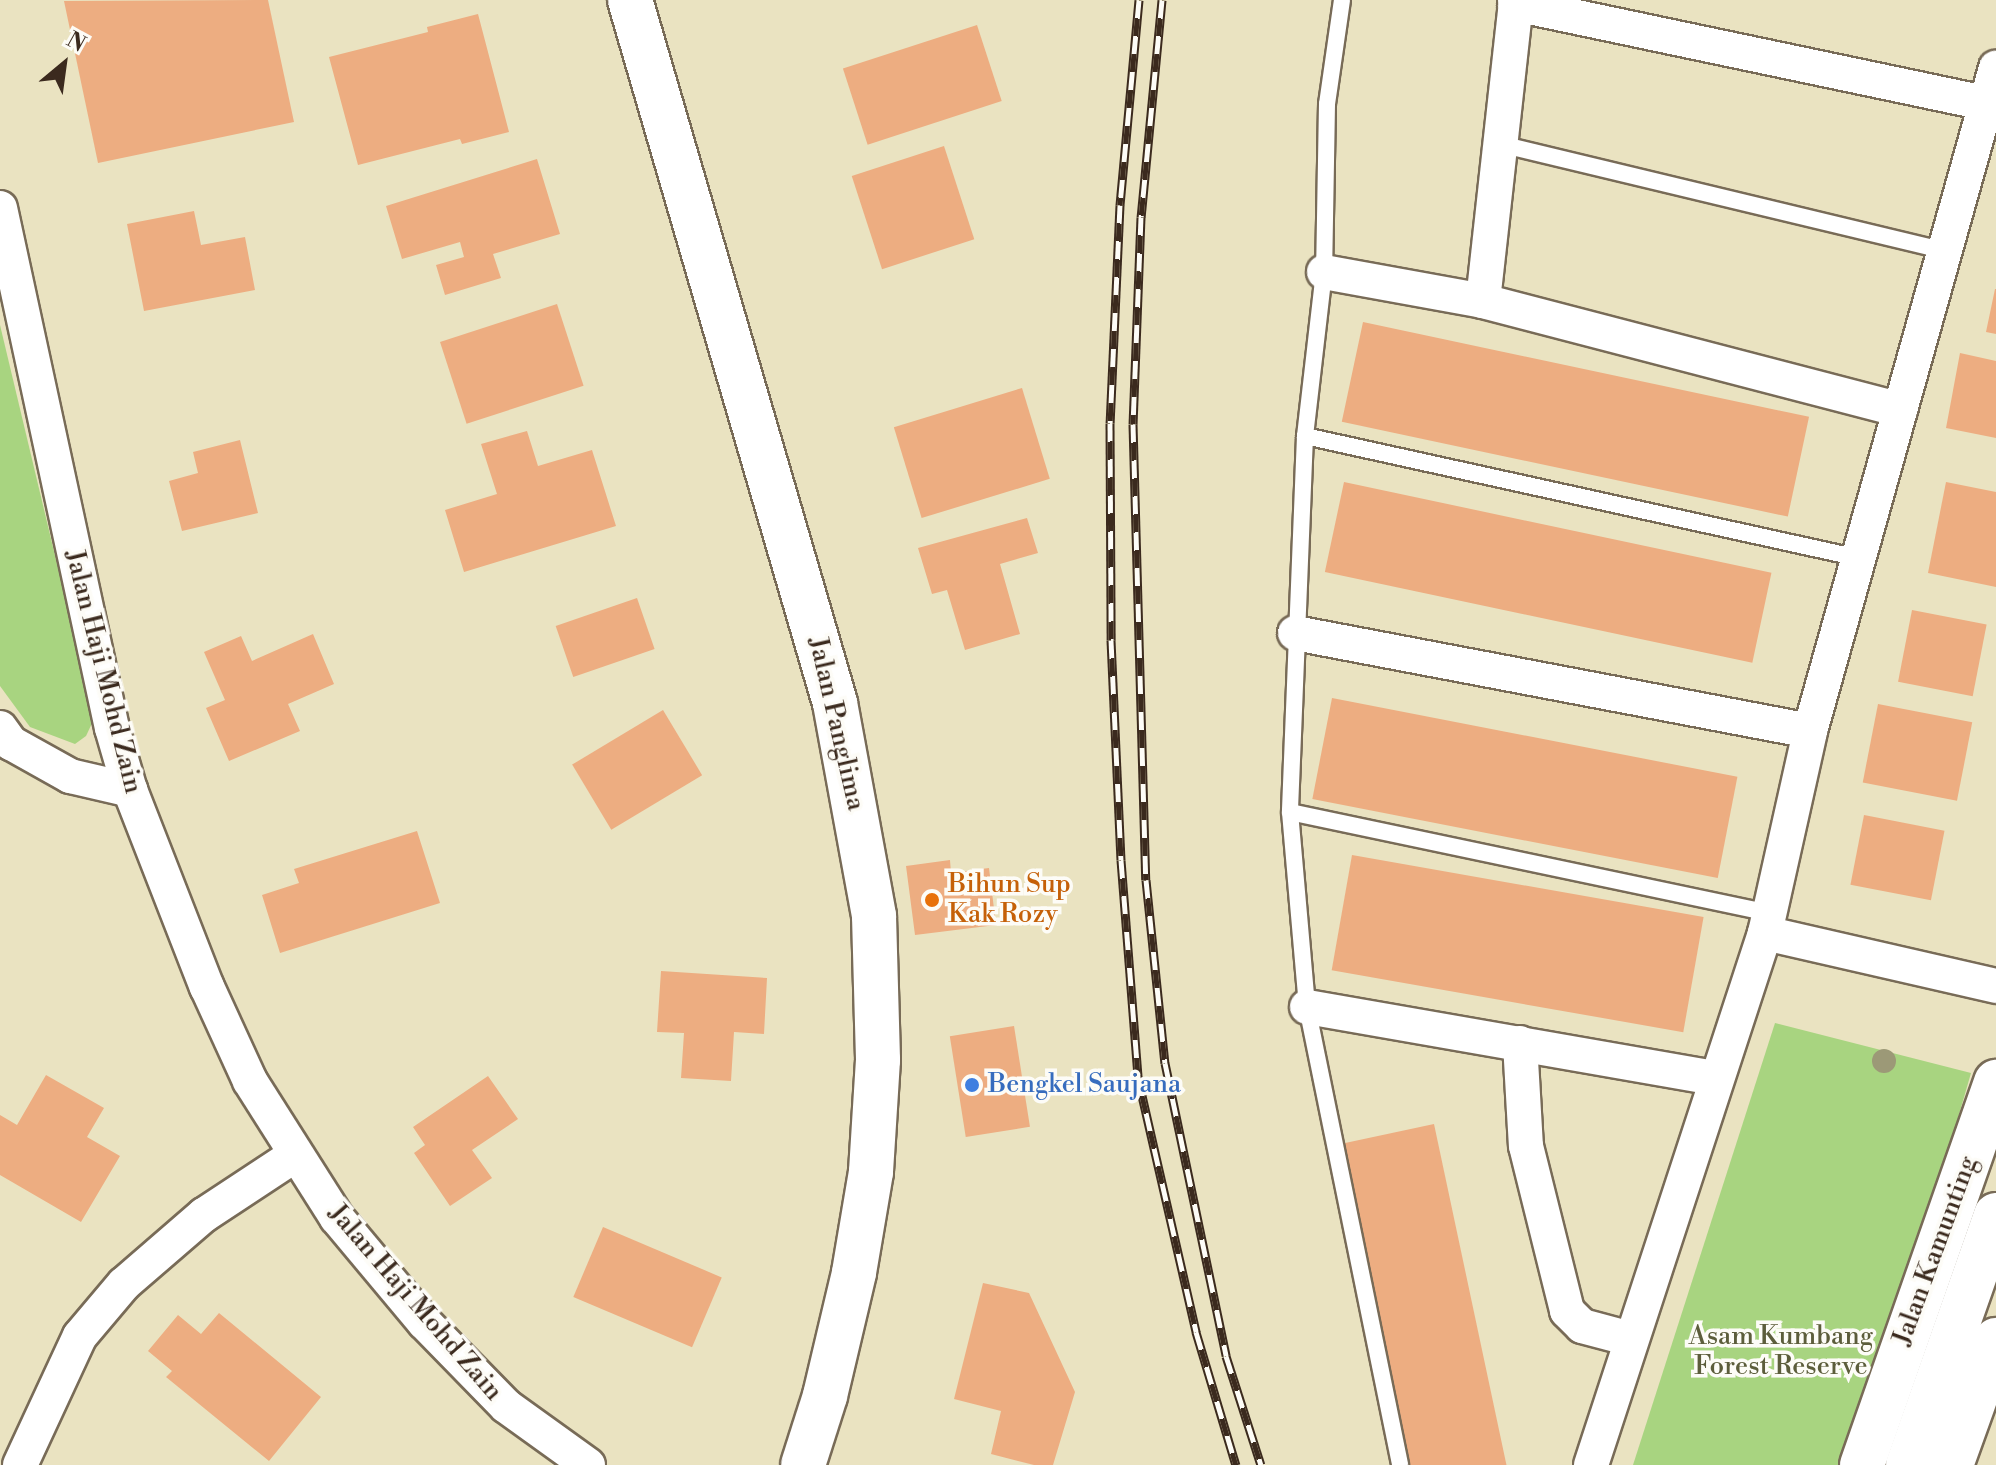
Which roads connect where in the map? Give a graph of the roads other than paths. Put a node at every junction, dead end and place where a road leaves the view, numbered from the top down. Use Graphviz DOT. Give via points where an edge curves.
graph roads {
  1 [pos="630,0"];
  2 [pos="1342,0"];
  3 [pos="1515,2"];
  4 [pos="1996,68"];
  5 [pos="1986,103"];
  6 [pos="1500,144"];
  7 [pos="0,208"];
  8 [pos="1945,251"];
  9 [pos="1324,272"];
  10 [pos="1483,301"];
  11 [pos="1900,410"];
  12 [pos="1305,436"];
  13 [pos="1859,558"];
  14 [pos="1295,633"];
  15 [pos="0,728"];
  16 [pos="1810,731"];
  17 [pos="130,790"];
  18 [pos="1290,812"];
  19 [pos="1767,923"];
  20 [pos="1996,986"];
  21 [pos="1307,1007"];
  22 [pos="1520,1043"];
  23 [pos="1715,1078"];
  24 [pos="1996,1082"];
  25 [pos="295,1155"];
  26 [pos="1996,1215"];
  27 [pos="1631,1339"];
  28 [pos="1996,1340"];
  29 [pos="20,1465"];
  30 [pos="588,1465"];
  31 [pos="803,1465"];
  32 [pos="1400,1465"];
  33 [pos="1591,1465"];
  34 [pos="1862,1465"];
  35 [pos="1908,1465"];
  36 [pos="1951,1465"];
  1 -- 31 [label="main road, Jalan Panglima" via="835,703 874,916 878,1060 871,1172 851,1288"];
  2 -- 9 [label="lane" via="1327,104"];
  3 -- 5 [label="street"];
  3 -- 6 [label="street"];
  4 -- 5 [label="street"];
  5 -- 8 [label="street"];
  6 -- 8 [label="lane"];
  6 -- 10 [label="street"];
  7 -- 17 [label="street, Jalan Haji Mohd Zain" via="112,728"];
  8 -- 11 [label="street"];
  9 -- 10 [label="street"];
  9 -- 12 [label="lane"];
  10 -- 11 [label="street"];
  11 -- 13 [label="street"];
  12 -- 13 [label="lane"];
  12 -- 14 [label="lane"];
  13 -- 16 [label="street"];
  14 -- 16 [label="street"];
  14 -- 18 [label="lane"];
  15 -- 17 [label="street" via="11,743 70,776"];
  16 -- 19 [label="street"];
  17 -- 25 [label="street, Jalan Haji Mohd Zain" via="207,987 250,1081"];
  18 -- 19 [label="lane"];
  18 -- 21 [label="lane"];
  19 -- 20 [label="street"];
  19 -- 23 [label="street"];
  21 -- 22 [label="street"];
  21 -- 32 [label="lane"];
  22 -- 23 [label="street"];
  22 -- 27 [label="street" via="1526,1146 1567,1311 1582,1326"];
  23 -- 27 [label="street"];
  24 -- 34 [label="main road, Jalan Kamunting"];
  25 -- 29 [label="street" via="204,1215 124,1284 80,1336"];
  25 -- 30 [label="street, Jalan Haji Mohd Zain" via="337,1218 424,1322 506,1406"];
  26 -- 35 [label="main road, Jalan Kamunting"];
  27 -- 33 [label="street"];
  28 -- 36 [label="main road"];
}
